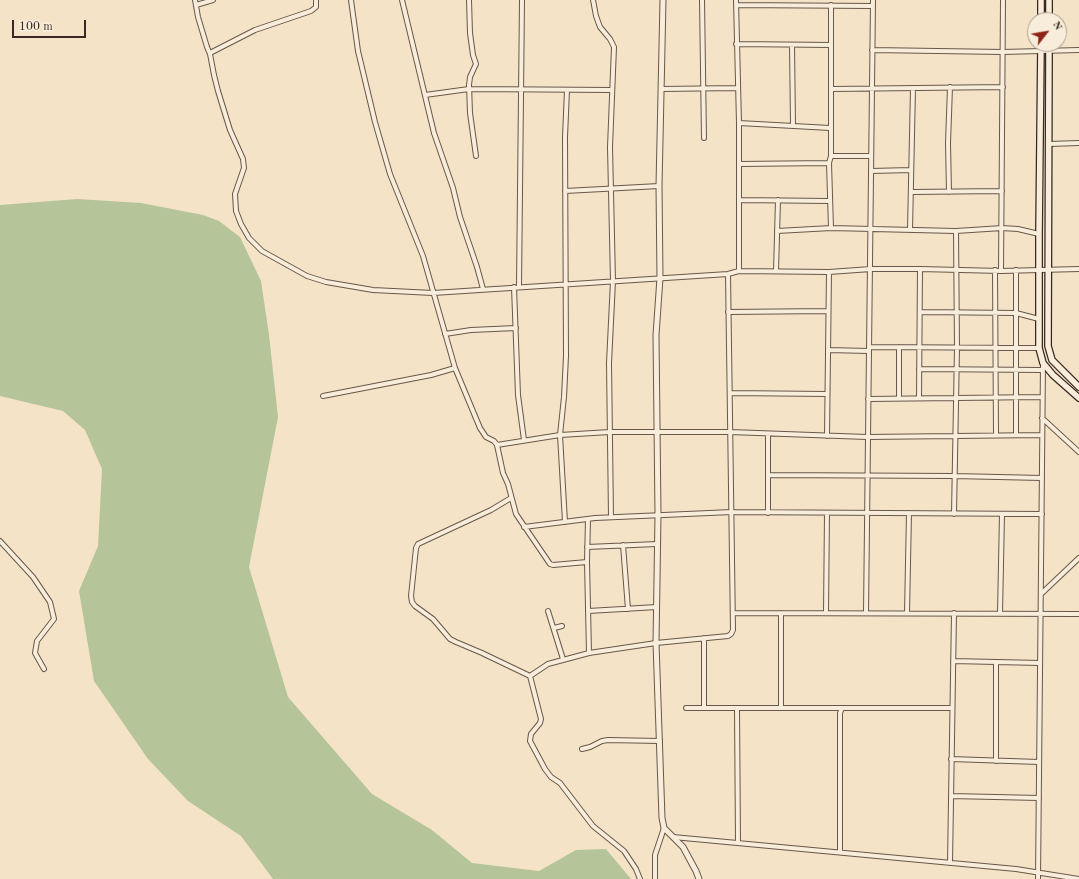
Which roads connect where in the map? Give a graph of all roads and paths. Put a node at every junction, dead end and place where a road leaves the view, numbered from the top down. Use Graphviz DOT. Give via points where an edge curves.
graph roads {
  1 [pos="213,0"];
  2 [pos="316,0"];
  3 [pos="351,0"];
  4 [pos="402,0"];
  5 [pos="469,0"];
  6 [pos="522,0"];
  7 [pos="593,0"];
  8 [pos="663,0"];
  9 [pos="702,0"];
  10 [pos="873,0"];
  11 [pos="1003,0"];
  12 [pos="1041,0"];
  13 [pos="1050,0"];
  14 [pos="195,2"];
  15 [pos="736,2"];
  16 [pos="831,5"];
  17 [pos="873,6"];
  18 [pos="1041,12"];
  19 [pos="1049,12"];
  20 [pos="736,44"];
  21 [pos="792,45"];
  22 [pos="831,45"];
  23 [pos="872,50"];
  24 [pos="1067,50"];
  25 [pos="1079,50"];
  26 [pos="1027,51"];
  27 [pos="1003,52"];
  28 [pos="1041,52"];
  29 [pos="1049,52"];
  30 [pos="210,53"];
  31 [pos="950,87"];
  32 [pos="1003,87"];
  33 [pos="738,88"];
  34 [pos="872,88"];
  35 [pos="913,88"];
  36 [pos="469,89"];
  37 [pos="661,89"];
  38 [pos="703,89"];
  39 [pos="831,89"];
  40 [pos="567,90"];
  41 [pos="612,90"];
  42 [pos="521,91"];
  43 [pos="425,95"];
  44 [pos="739,123"];
  45 [pos="793,125"];
  46 [pos="830,128"];
  47 [pos="704,138"];
  48 [pos="1079,143"];
  49 [pos="1049,144"];
  50 [pos="476,156"];
  51 [pos="831,156"];
  52 [pos="871,156"];
  53 [pos="739,164"];
  54 [pos="829,164"];
  55 [pos="912,170"];
  56 [pos="871,171"];
  57 [pos="659,186"];
  58 [pos="611,189"];
  59 [pos="565,191"];
  60 [pos="1002,191"];
  61 [pos="912,192"];
  62 [pos="949,192"];
  63 [pos="739,200"];
  64 [pos="778,200"];
  65 [pos="830,201"];
  66 [pos="831,228"];
  67 [pos="1002,228"];
  68 [pos="870,230"];
  69 [pos="910,230"];
  70 [pos="777,231"];
  71 [pos="956,231"];
  72 [pos="1039,234"];
  73 [pos="1079,268"];
  74 [pos="871,269"];
  75 [pos="920,269"];
  76 [pos="956,269"];
  77 [pos="1040,269"];
  78 [pos="1049,269"];
  79 [pos="740,270"];
  80 [pos="995,270"];
  81 [pos="1016,270"];
  82 [pos="776,271"];
  83 [pos="1001,271"];
  84 [pos="829,272"];
  85 [pos="728,274"];
  86 [pos="660,278"];
  87 [pos="613,280"];
  88 [pos="566,284"];
  89 [pos="516,287"];
  90 [pos="483,289"];
  91 [pos="433,293"];
  92 [pos="828,311"];
  93 [pos="728,312"];
  94 [pos="920,312"];
  95 [pos="957,313"];
  96 [pos="996,313"];
  97 [pos="1016,313"];
  98 [pos="1039,320"];
  99 [pos="516,328"];
  100 [pos="445,334"];
  101 [pos="899,347"];
  102 [pos="919,347"];
  103 [pos="957,348"];
  104 [pos="996,348"];
  105 [pos="1016,348"];
  106 [pos="1039,348"];
  107 [pos="869,349"];
  108 [pos="828,350"];
  109 [pos="1043,363"];
  110 [pos="455,368"];
  111 [pos="919,369"];
  112 [pos="956,370"];
  113 [pos="996,370"];
  114 [pos="1016,370"];
  115 [pos="1042,370"];
  116 [pos="1079,387"];
  117 [pos="730,393"];
  118 [pos="827,394"];
  119 [pos="323,396"];
  120 [pos="996,397"];
  121 [pos="1016,397"];
  122 [pos="1042,397"];
  123 [pos="868,398"];
  124 [pos="899,398"];
  125 [pos="919,398"];
  126 [pos="956,398"];
  127 [pos="1079,398"];
  128 [pos="1042,418"];
  129 [pos="610,432"];
  130 [pos="730,432"];
  131 [pos="656,433"];
  132 [pos="560,435"];
  133 [pos="768,435"];
  134 [pos="996,435"];
  135 [pos="1016,435"];
  136 [pos="1042,435"];
  137 [pos="827,436"];
  138 [pos="954,436"];
  139 [pos="867,437"];
  140 [pos="524,440"];
  141 [pos="497,445"];
  142 [pos="1079,452"];
  143 [pos="768,475"];
  144 [pos="867,475"];
  145 [pos="954,476"];
  146 [pos="1042,478"];
  147 [pos="512,498"];
  148 [pos="732,512"];
  149 [pos="768,512"];
  150 [pos="827,513"];
  151 [pos="867,513"];
  152 [pos="909,513"];
  153 [pos="954,514"];
  154 [pos="1002,514"];
  155 [pos="1042,514"];
  156 [pos="658,515"];
  157 [pos="611,517"];
  158 [pos="588,519"];
  159 [pos="565,522"];
  160 [pos="524,527"];
  161 [pos="0,542"];
  162 [pos="657,544"];
  163 [pos="623,545"];
  164 [pos="587,547"];
  165 [pos="1079,558"];
  166 [pos="587,562"];
  167 [pos="1041,594"];
  168 [pos="657,607"];
  169 [pos="628,609"];
  170 [pos="548,611"];
  171 [pos="588,611"];
  172 [pos="733,613"];
  173 [pos="781,613"];
  174 [pos="826,613"];
  175 [pos="866,613"];
  176 [pos="906,613"];
  177 [pos="954,613"];
  178 [pos="1000,613"];
  179 [pos="1041,614"];
  180 [pos="1079,614"];
  181 [pos="562,626"];
  182 [pos="554,628"];
  183 [pos="704,638"];
  184 [pos="656,643"];
  185 [pos="589,653"];
  186 [pos="563,660"];
  187 [pos="953,661"];
  188 [pos="996,662"];
  189 [pos="1040,663"];
  190 [pos="44,669"];
  191 [pos="530,676"];
  192 [pos="686,708"];
  193 [pos="704,708"];
  194 [pos="737,708"];
  195 [pos="781,708"];
  196 [pos="842,708"];
  197 [pos="952,708"];
  198 [pos="660,741"];
  199 [pos="582,749"];
  200 [pos="952,759"];
  201 [pos="996,761"];
  202 [pos="1039,762"];
  203 [pos="951,796"];
  204 [pos="1039,798"];
  205 [pos="664,828"];
  206 [pos="673,837"];
  207 [pos="738,843"];
  208 [pos="840,852"];
  209 [pos="950,863"];
  210 [pos="1038,872"];
  211 [pos="1071,878"];
  212 [pos="640,879"];
  213 [pos="654,879"];
  214 [pos="698,879"];
  215 [pos="1038,879"];
  216 [pos="1079,879"];
  1 -- 14 [label="street"];
  2 -- 30 [label="street" via="316,7 311,11 255,30"];
  3 -- 91 [label="street" via="358,51 375,122 390,174 423,256"];
  4 -- 43 [label="street"];
  5 -- 36 [label="street" via="470,33 476,64 470,77"];
  6 -- 42 [label="street"];
  7 -- 41 [label="street" via="600,27 614,47"];
  8 -- 37 [label="street"];
  9 -- 38 [label="street"];
  10 -- 17 [label="street"];
  11 -- 27 [label="street"];
  12 -- 18 [label="main road"];
  13 -- 19 [label="main road"];
  14 -- 30 [label="street" via="206,47"];
  15 -- 16 [label="street"];
  15 -- 20 [label="street"];
  16 -- 17 [label="street"];
  16 -- 22 [label="street"];
  17 -- 23 [label="street"];
  20 -- 21 [label="street"];
  20 -- 33 [label="street"];
  21 -- 22 [label="street"];
  21 -- 45 [label="street"];
  22 -- 39 [label="street"];
  23 -- 27 [label="street"];
  23 -- 34 [label="street"];
  24 -- 25 [label="street"];
  26 -- 27 [label="street"];
  27 -- 32 [label="street"];
  28 -- 72 [label="main road"];
  29 -- 49 [label="main road"];
  30 -- 91 [label="street" via="230,130 243,159 244,168 235,194 236,211 249,238 256,246 307,276 326,282 373,290"];
  31 -- 32 [label="street"];
  31 -- 35 [label="street"];
  31 -- 62 [label="street"];
  32 -- 60 [label="street"];
  33 -- 38 [label="street"];
  33 -- 44 [label="street"];
  34 -- 35 [label="street"];
  34 -- 39 [label="street"];
  34 -- 52 [label="street"];
  35 -- 55 [label="street"];
  36 -- 42 [label="street"];
  36 -- 43 [label="street"];
  36 -- 50 [label="street"];
  37 -- 38 [label="street"];
  37 -- 57 [label="street"];
  38 -- 47 [label="street"];
  39 -- 46 [label="street"];
  40 -- 41 [label="street"];
  40 -- 42 [label="street"];
  40 -- 59 [label="street"];
  41 -- 58 [label="street"];
  42 -- 89 [label="street"];
  43 -- 90 [label="street"];
  44 -- 45 [label="street"];
  44 -- 53 [label="street"];
  45 -- 46 [label="street"];
  46 -- 51 [label="street"];
  48 -- 49 [label="street"];
  49 -- 78 [label="main road"];
  51 -- 52 [label="street"];
  51 -- 54 [label="street"];
  52 -- 56 [label="street"];
  53 -- 54 [label="street"];
  53 -- 63 [label="street"];
  54 -- 65 [label="street"];
  55 -- 56 [label="street"];
  55 -- 61 [label="street"];
  56 -- 68 [label="street"];
  57 -- 58 [label="street"];
  57 -- 86 [label="street"];
  58 -- 59 [label="street"];
  58 -- 87 [label="street"];
  59 -- 88 [label="street"];
  60 -- 62 [label="street"];
  60 -- 67 [label="street"];
  61 -- 62 [label="street"];
  61 -- 69 [label="street"];
  63 -- 64 [label="street"];
  63 -- 79 [label="street"];
  64 -- 65 [label="street"];
  64 -- 70 [label="street"];
  65 -- 66 [label="street"];
  66 -- 68 [label="street"];
  66 -- 70 [label="street"];
  67 -- 71 [label="street"];
  67 -- 72 [label="street"];
  67 -- 83 [label="street"];
  68 -- 69 [label="street"];
  68 -- 74 [label="street"];
  69 -- 71 [label="street"];
  70 -- 82 [label="street"];
  71 -- 76 [label="street"];
  72 -- 77 [label="main road"];
  73 -- 78 [label="street"];
  74 -- 75 [label="street"];
  74 -- 84 [label="street"];
  74 -- 107 [label="street"];
  75 -- 76 [label="street"];
  75 -- 94 [label="street"];
  76 -- 80 [label="street"];
  76 -- 95 [label="street"];
  77 -- 78 [label="street"];
  77 -- 81 [label="street"];
  77 -- 98 [label="main road"];
  78 -- 116 [label="main road" via="1049,354"];
  79 -- 82 [label="street"];
  79 -- 85 [label="street"];
  80 -- 83 [label="street"];
  80 -- 96 [label="street"];
  81 -- 83 [label="street"];
  81 -- 97 [label="street"];
  82 -- 84 [label="street"];
  84 -- 92 [label="street"];
  85 -- 86 [label="street"];
  85 -- 93 [label="street"];
  86 -- 87 [label="street"];
  86 -- 131 [label="street" via="656,335"];
  87 -- 88 [label="street"];
  87 -- 129 [label="street" via="609,363"];
  88 -- 89 [label="street"];
  88 -- 132 [label="street" via="566,356"];
  89 -- 90 [label="street"];
  89 -- 99 [label="street"];
  90 -- 91 [label="street"];
  91 -- 100 [label="street"];
  92 -- 93 [label="street"];
  92 -- 108 [label="street"];
  93 -- 117 [label="street"];
  94 -- 95 [label="street"];
  94 -- 102 [label="street"];
  95 -- 96 [label="street"];
  95 -- 103 [label="street"];
  96 -- 97 [label="street"];
  96 -- 104 [label="street"];
  97 -- 98 [label="street"];
  97 -- 105 [label="street"];
  98 -- 106 [label="main road"];
  99 -- 100 [label="street"];
  99 -- 140 [label="street" via="518,396"];
  100 -- 110 [label="street"];
  101 -- 102 [label="street"];
  101 -- 107 [label="street"];
  101 -- 124 [label="street"];
  102 -- 103 [label="street"];
  102 -- 111 [label="street"];
  103 -- 104 [label="street"];
  103 -- 112 [label="street"];
  104 -- 105 [label="street"];
  104 -- 113 [label="street"];
  105 -- 106 [label="street"];
  105 -- 114 [label="street"];
  106 -- 109 [label="main road"];
  107 -- 108 [label="street"];
  107 -- 123 [label="street"];
  108 -- 118 [label="street"];
  109 -- 115 [label="street"];
  109 -- 127 [label="main road"];
  110 -- 119 [label="street"];
  110 -- 141 [label="street" via="480,428 486,437"];
  111 -- 112 [label="street"];
  111 -- 125 [label="street"];
  112 -- 113 [label="street"];
  112 -- 126 [label="street"];
  113 -- 114 [label="street"];
  113 -- 120 [label="street"];
  114 -- 115 [label="street"];
  114 -- 121 [label="street"];
  115 -- 122 [label="street"];
  117 -- 118 [label="street"];
  117 -- 130 [label="street"];
  118 -- 137 [label="street"];
  120 -- 121 [label="street"];
  120 -- 126 [label="street"];
  120 -- 134 [label="street"];
  121 -- 122 [label="street"];
  121 -- 135 [label="street"];
  122 -- 128 [label="street"];
  123 -- 124 [label="street"];
  123 -- 139 [label="street"];
  124 -- 125 [label="street"];
  125 -- 126 [label="street"];
  126 -- 138 [label="street"];
  128 -- 136 [label="street"];
  128 -- 142 [label="street"];
  129 -- 131 [label="street"];
  129 -- 132 [label="street"];
  129 -- 157 [label="street"];
  130 -- 131 [label="street"];
  130 -- 133 [label="street"];
  130 -- 148 [label="street"];
  131 -- 156 [label="street"];
  132 -- 140 [label="street"];
  132 -- 159 [label="street"];
  133 -- 137 [label="street"];
  133 -- 143 [label="street"];
  134 -- 135 [label="street"];
  134 -- 138 [label="street"];
  135 -- 136 [label="street"];
  136 -- 146 [label="street"];
  137 -- 139 [label="street"];
  138 -- 139 [label="street"];
  138 -- 145 [label="street"];
  139 -- 144 [label="street"];
  140 -- 141 [label="street"];
  141 -- 147 [label="street"];
  143 -- 144 [label="street"];
  143 -- 149 [label="street"];
  144 -- 145 [label="street"];
  144 -- 151 [label="street"];
  145 -- 146 [label="street"];
  145 -- 153 [label="street"];
  146 -- 155 [label="street"];
  147 -- 160 [label="street" via="516,514"];
  147 -- 191 [label="street" via="418,544 411,596 415,606 433,619 450,638"];
  148 -- 149 [label="street"];
  148 -- 156 [label="street"];
  148 -- 172 [label="street"];
  149 -- 150 [label="street"];
  150 -- 151 [label="street"];
  150 -- 174 [label="street"];
  151 -- 152 [label="street"];
  151 -- 175 [label="street"];
  152 -- 153 [label="street"];
  152 -- 176 [label="street"];
  153 -- 154 [label="street"];
  154 -- 155 [label="street"];
  154 -- 178 [label="street"];
  155 -- 167 [label="street"];
  156 -- 157 [label="street"];
  156 -- 162 [label="street"];
  157 -- 158 [label="street"];
  158 -- 159 [label="street"];
  158 -- 164 [label="street"];
  159 -- 160 [label="street"];
  160 -- 166 [label="street" via="550,564"];
  161 -- 190 [label="street" via="31,575 50,602 54,619 37,641 35,653"];
  162 -- 163 [label="street"];
  162 -- 168 [label="street"];
  163 -- 164 [label="street"];
  163 -- 169 [label="street"];
  164 -- 166 [label="street"];
  165 -- 167 [label="street"];
  166 -- 171 [label="street"];
  167 -- 179 [label="street"];
  168 -- 169 [label="street"];
  168 -- 184 [label="street"];
  169 -- 171 [label="street"];
  170 -- 182 [label="street"];
  171 -- 185 [label="street"];
  172 -- 173 [label="street"];
  172 -- 183 [label="street" via="731,634"];
  173 -- 174 [label="street"];
  173 -- 195 [label="street"];
  174 -- 175 [label="street"];
  175 -- 176 [label="street"];
  176 -- 177 [label="street"];
  177 -- 178 [label="street"];
  177 -- 187 [label="street"];
  178 -- 179 [label="street"];
  179 -- 180 [label="street"];
  179 -- 189 [label="street"];
  181 -- 182 [label="street"];
  182 -- 186 [label="street"];
  183 -- 184 [label="street"];
  183 -- 193 [label="street"];
  184 -- 185 [label="street"];
  184 -- 198 [label="street"];
  185 -- 186 [label="street"];
  186 -- 191 [label="street" via="548,664"];
  187 -- 188 [label="street"];
  187 -- 197 [label="street"];
  188 -- 189 [label="street"];
  188 -- 201 [label="street"];
  189 -- 202 [label="street"];
  191 -- 212 [label="street" via="541,719 531,734 530,741 545,769 560,783 593,826 624,851"];
  192 -- 193 [label="street"];
  193 -- 194 [label="street"];
  194 -- 195 [label="street"];
  194 -- 207 [label="street"];
  195 -- 196 [label="street"];
  196 -- 197 [label="street"];
  196 -- 208 [label="street"];
  197 -- 200 [label="street"];
  198 -- 199 [label="street" via="602,741"];
  198 -- 205 [label="street"];
  200 -- 201 [label="street"];
  200 -- 203 [label="street"];
  201 -- 202 [label="street"];
  202 -- 204 [label="street"];
  203 -- 204 [label="street"];
  203 -- 209 [label="street"];
  204 -- 210 [label="street"];
  205 -- 206 [label="street"];
  205 -- 213 [label="street" via="655,855"];
  206 -- 207 [label="street"];
  206 -- 214 [label="street" via="683,847"];
  207 -- 208 [label="street"];
  208 -- 209 [label="street"];
  209 -- 210 [label="street"];
  210 -- 211 [label="street"];
  210 -- 215 [label="street"];
  211 -- 216 [label="street"];
}
